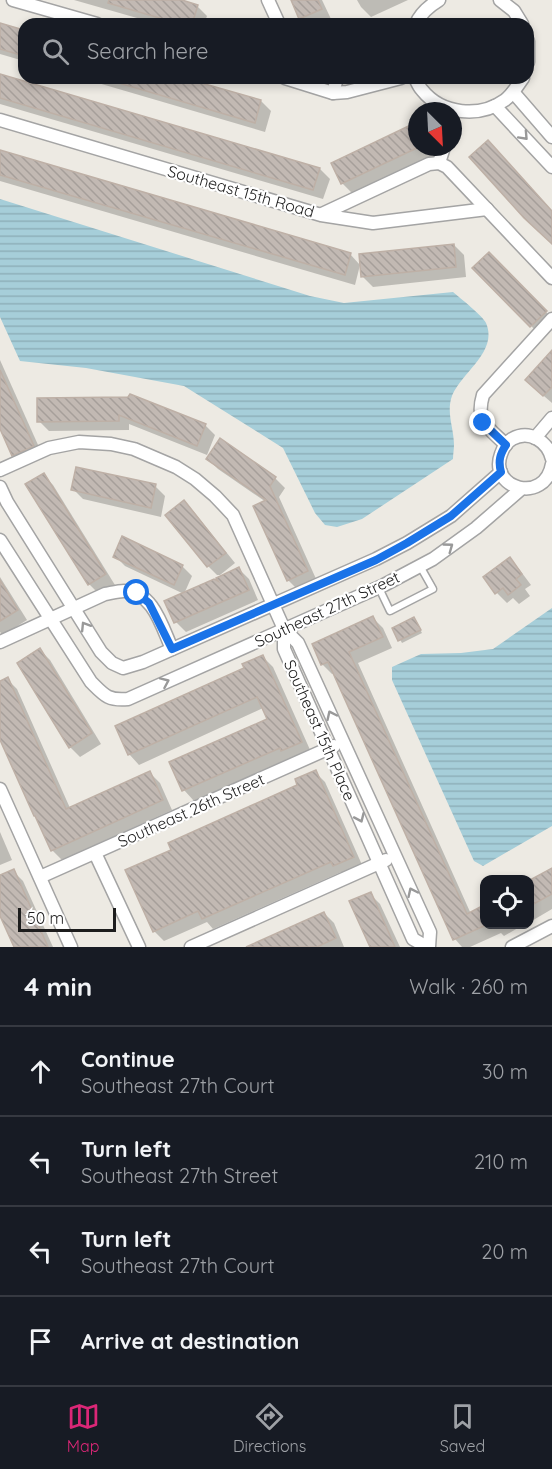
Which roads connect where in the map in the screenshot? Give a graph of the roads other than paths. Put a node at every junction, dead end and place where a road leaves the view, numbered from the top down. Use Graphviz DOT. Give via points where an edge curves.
graph roads {
  1 [pos="13,0"];
  2 [pos="268,0"];
  3 [pos="439,0"];
  4 [pos="500,0"];
  5 [pos="76,18"];
  6 [pos="276,18"];
  7 [pos="418,18"];
  8 [pos="518,18"];
  9 [pos="304,84"];
  10 [pos="335,84"];
  11 [pos="377,84"];
  12 [pos="418,84"];
  13 [pos="519,84"];
  14 [pos="513,92"];
  15 [pos="333,93"];
  16 [pos="436,102"];
  17 [pos="495,106"];
  18 [pos="462,112"];
  19 [pos="0,120"];
  20 [pos="552,137"];
  21 [pos="442,156"];
  22 [pos="440,163"];
  23 [pos="552,167"];
  24 [pos="487,209"];
  25 [pos="321,214"];
  26 [pos="552,278"];
  27 [pos="552,319"];
  28 [pos="552,418"];
  29 [pos="535,438"];
  30 [pos="506,445"];
  31 [pos="552,457"];
  32 [pos="0,470"];
  33 [pos="501,472"];
  34 [pos="549,483"];
  35 [pos="0,487"];
  36 [pos="521,489"];
  37 [pos="0,540"];
  38 [pos="420,566"];
  39 [pos="379,587"];
  40 [pos="273,604"];
  41 [pos="73,608"];
  42 [pos="51,619"];
  43 [pos="284,629"];
  44 [pos="0,642"];
  45 [pos="172,649"];
  46 [pos="343,742"];
  47 [pos="328,749"];
  48 [pos="0,789"];
  49 [pos="95,853"];
  50 [pos="395,856"];
  51 [pos="379,863"];
  52 [pos="40,877"];
  53 [pos="552,926"];
  54 [pos="71,947"];
  55 [pos="139,947"];
  56 [pos="191,947"];
  57 [pos="428,947"];
  58 [pos="512,947"];
  1 -- 5 [label="street"];
  2 -- 6 [label="street"];
  3 -- 7 [label="street"];
  4 -- 8 [label="street"];
  9 -- 15 [label="street"];
  10 -- 15 [label="street"];
  11 -- 15 [label="street"];
  12 -- 16 [label="street"];
  13 -- 14 [label="street"];
  14 -- 17 [label="street"];
  14 -- 20 [label="street"];
  17 -- 18 [label="street"];
  17 -- 23 [label="street, one-way"];
  19 -- 25 [label="street, Southeast 15th Road"];
  21 -- 22 [label="street"];
  22 -- 24 [label="street"];
  22 -- 25 [label="street" via="429,164"];
  24 -- 25 [label="street, Southeast 15th Road" via="373,223"];
  24 -- 26 [label="street"];
  27 -- 30 [label="street" via="483,395 479,408 483,423"];
  28 -- 29 [label="street"];
  29 -- 30 [label="street" via="519,436"];
  29 -- 31 [label="street" via="542,441"];
  30 -- 33 [label="street" via="499,458"];
  31 -- 34 [label="street"];
  32 -- 40 [label="street" via="49,448 79,442 134,449 176,467 233,514"];
  33 -- 36 [label="street" via="509,483"];
  33 -- 40 [label="street, Southeast 27th Street" via="451,516 407,543"];
  34 -- 36 [label="street"];
  35 -- 41 [label="street"];
  38 -- 36 [label="street, Southeast 27th Street, one-way" via="476,528"];
  37 -- 42 [label="street"];
  38 -- 39 [label="street, Southeast 27th Street"];
  38 -- 39 [label="lane" via="433,589 390,611"];
  39 -- 43 [label="street, Southeast 27th Street"];
  40 -- 43 [label="street"];
  40 -- 45 [label="street, Southeast 27th Street"];
  41 -- 42 [label="street"];
  45 -- 41 [label="street, Southeast 27th Street, one-way" via="123,668 101,652"];
  41 -- 45 [label="street" via="105,594 137,593 149,603"];
  42 -- 43 [label="street, Southeast 27th Street, one-way" via="91,682 116,700 128,699"];
  42 -- 44 [label="street"];
  46 -- 43 [label="street, Southeast 15th Place, one-way" via="298,643"];
  43 -- 47 [label="street, Southeast 15th Place" via="284,649"];
  46 -- 47 [label="street, Southeast 26th Street"];
  46 -- 50 [label="street, Southeast 15th Place"];
  47 -- 49 [label="street, Southeast 26th Street"];
  47 -- 51 [label="street, Southeast 15th Place, one-way"];
  48 -- 52 [label="street"];
  49 -- 52 [label="street, Southeast 26th Street"];
  49 -- 55 [label="street"];
  50 -- 51 [label="street"];
  57 -- 50 [label="street, Southeast 15th Place, one-way" via="430,932"];
  51 -- 56 [label="street"];
  51 -- 57 [label="street, Southeast 15th Place" via="413,939"];
  52 -- 54 [label="street"];
  53 -- 58 [label="street"];
}
